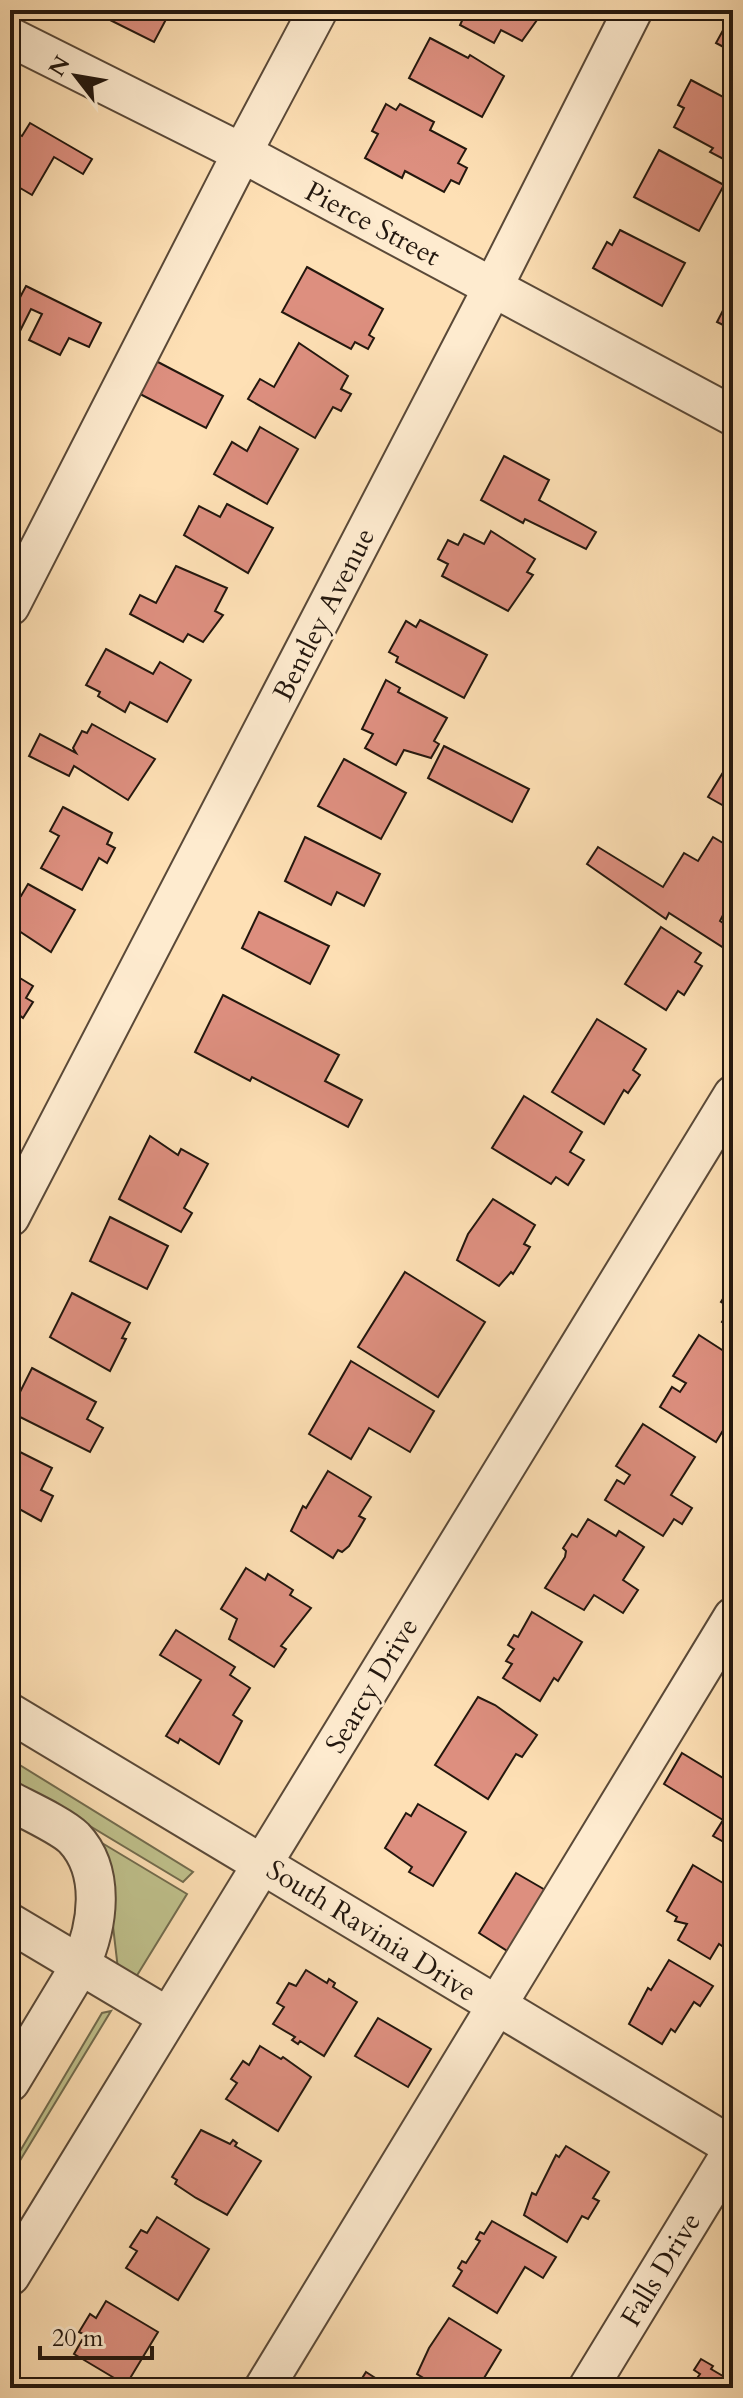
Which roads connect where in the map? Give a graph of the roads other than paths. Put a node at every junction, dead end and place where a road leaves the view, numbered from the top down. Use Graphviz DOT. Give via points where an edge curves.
graph roads {
  1 [pos="318,10"];
  2 [pos="633,10"];
  3 [pos="10,37"];
  4 [pos="242,153"];
  5 [pos="493,287"];
  6 [pos="733,416"];
  7 [pos="10,606"];
  8 [pos="733,1095"];
  9 [pos="10,1217"];
  10 [pos="733,1617"];
  11 [pos="10,1713"];
  12 [pos="10,1801"];
  13 [pos="263,1863"];
  14 [pos="10,1923"];
  15 [pos="80,1966"];
  16 [pos="497,2007"];
  17 [pos="168,2017"];
  18 [pos="10,2082"];
  19 [pos="733,2149"];
  20 [pos="10,2276"];
  21 [pos="264,2388"];
  22 [pos="588,2388"];
  1 -- 4 [label="street"];
  2 -- 5 [label="street, Bentley Avenue"];
  3 -- 4 [label="street, Pierce Street"];
  4 -- 5 [label="street, Pierce Street"];
  4 -- 7 [label="street"];
  5 -- 6 [label="street, Pierce Street"];
  5 -- 9 [label="street, Bentley Avenue"];
  8 -- 13 [label="street, Searcy Drive"];
  10 -- 16 [label="street"];
  11 -- 13 [label="street, South Ravinia Drive"];
  12 -- 15 [label="street" via="72,1836 91,1862 97,1902"];
  13 -- 16 [label="street, South Ravinia Drive"];
  13 -- 17 [label="street, Searcy Drive"];
  14 -- 15 [label="street"];
  15 -- 17 [label="street"];
  15 -- 18 [label="street"];
  16 -- 19 [label="street, South Ravinia Drive"];
  16 -- 21 [label="street"];
  17 -- 20 [label="street, Searcy Drive"];
  19 -- 22 [label="street, Falls Drive"];
}
